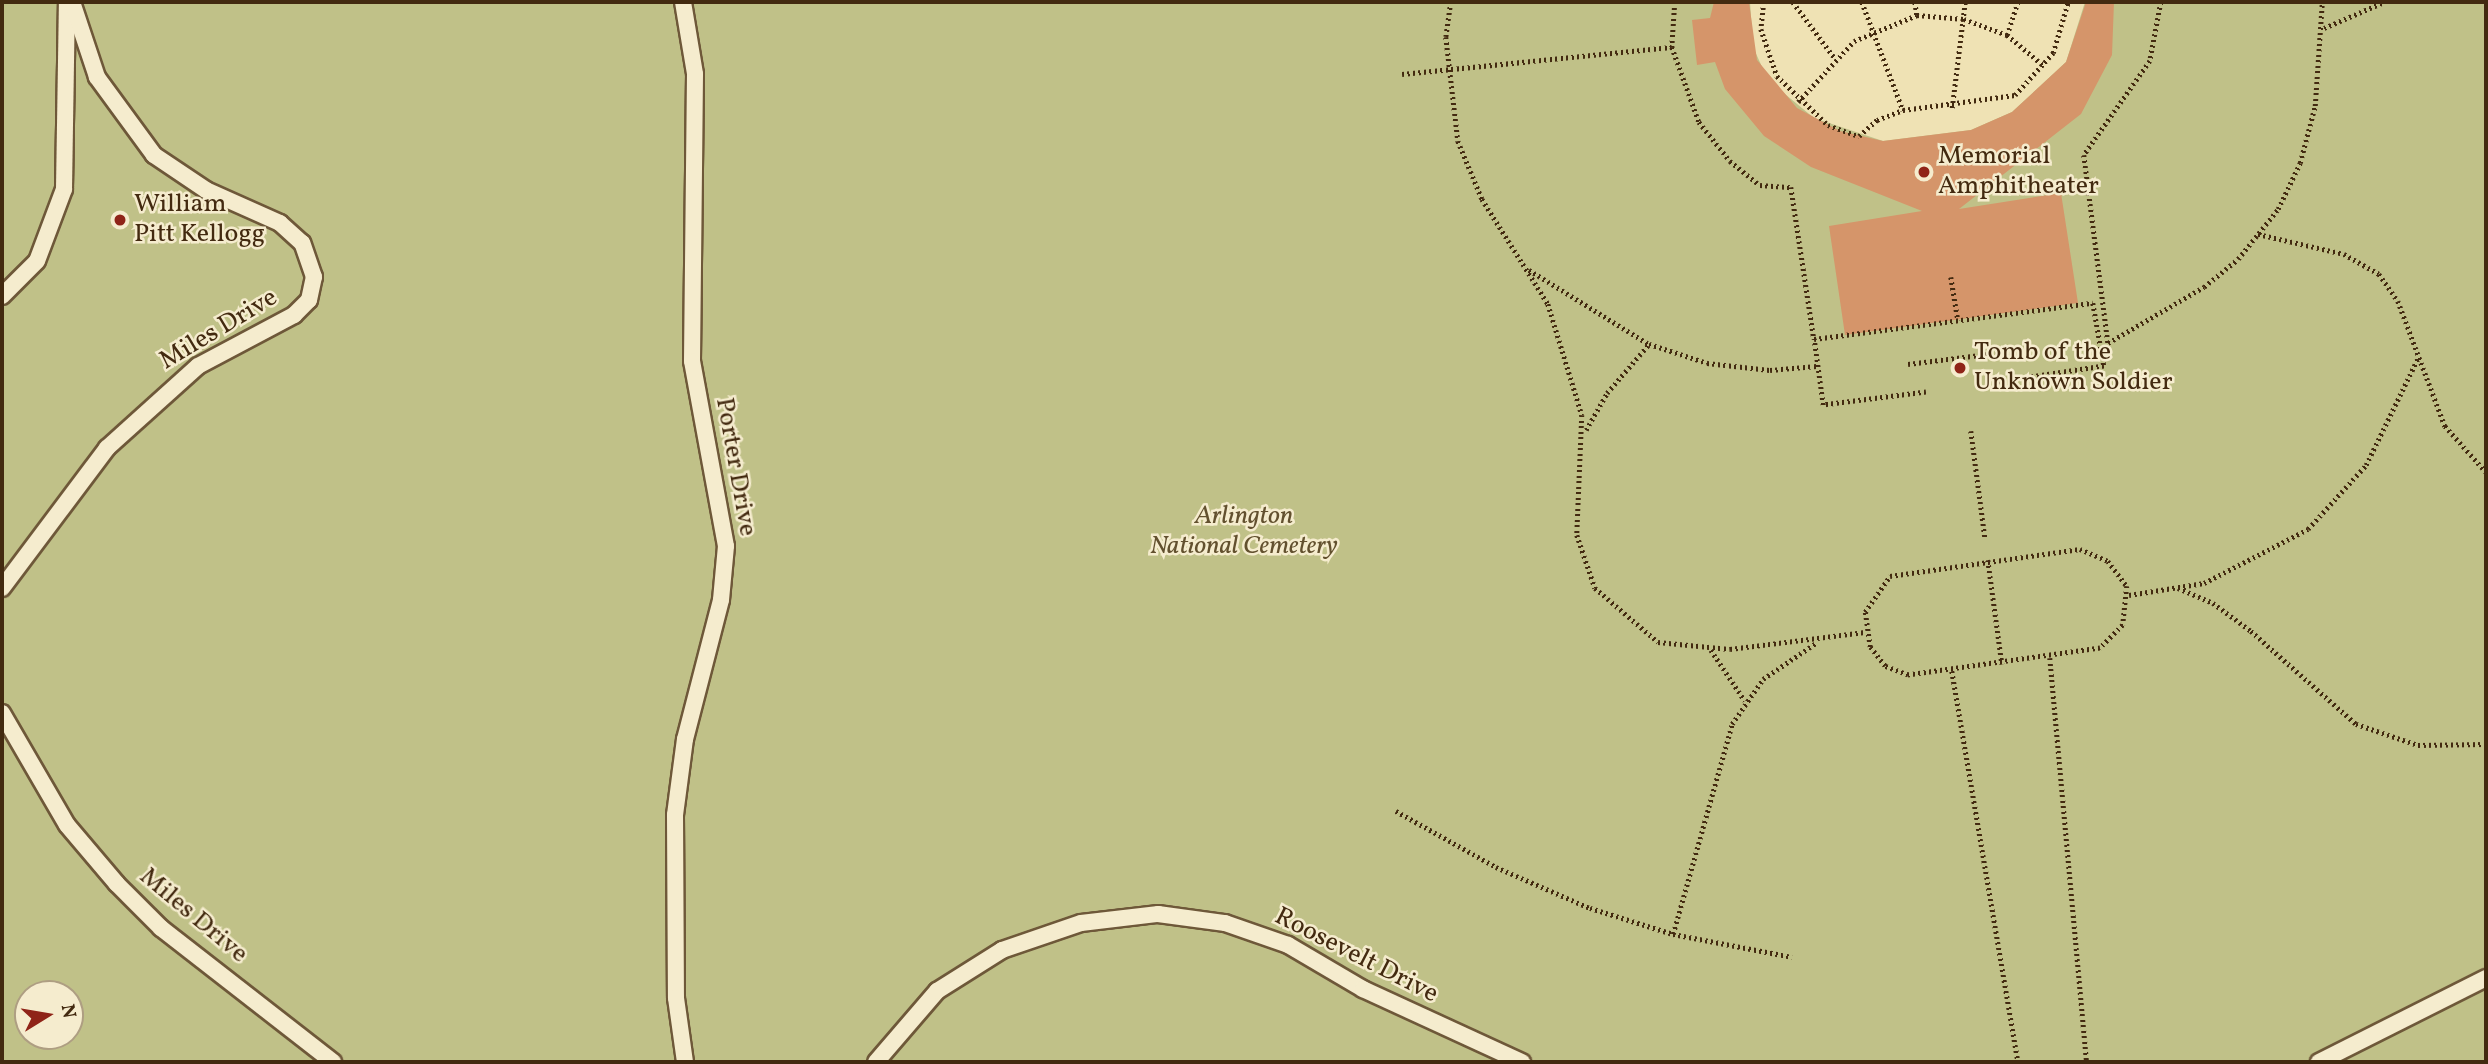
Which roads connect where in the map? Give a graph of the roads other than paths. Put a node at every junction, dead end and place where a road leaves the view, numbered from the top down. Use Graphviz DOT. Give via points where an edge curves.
graph roads {
  1 [pos="67,2"];
  2 [pos="72,2"];
  3 [pos="684,2"];
  4 [pos="2,296"];
  5 [pos="2,588"];
  6 [pos="2,713"];
  7 [pos="2486,978"];
  8 [pos="333,1062"];
  9 [pos="685,1062"];
  10 [pos="876,1062"];
  11 [pos="1522,1062"];
  12 [pos="2319,1062"];
  1 -- 4 [label="lane" via="64,189 37,261"];
  2 -- 5 [label="lane, Miles Drive" via="97,77 154,155 206,190 280,223 302,243 314,277 309,300 294,315 198,366 107,447"];
  3 -- 9 [label="lane, Porter Drive" via="695,89 692,361 726,546 721,600 685,739 674,815 676,998"];
  6 -- 8 [label="lane, Miles Drive" via="68,825 117,884 161,928"];
  7 -- 12 [label="lane"];
  10 -- 11 [label="lane, Roosevelt Drive" via="937,991 1002,950 1062,927 1158,914 1225,923 1288,945 1363,989"];
}
